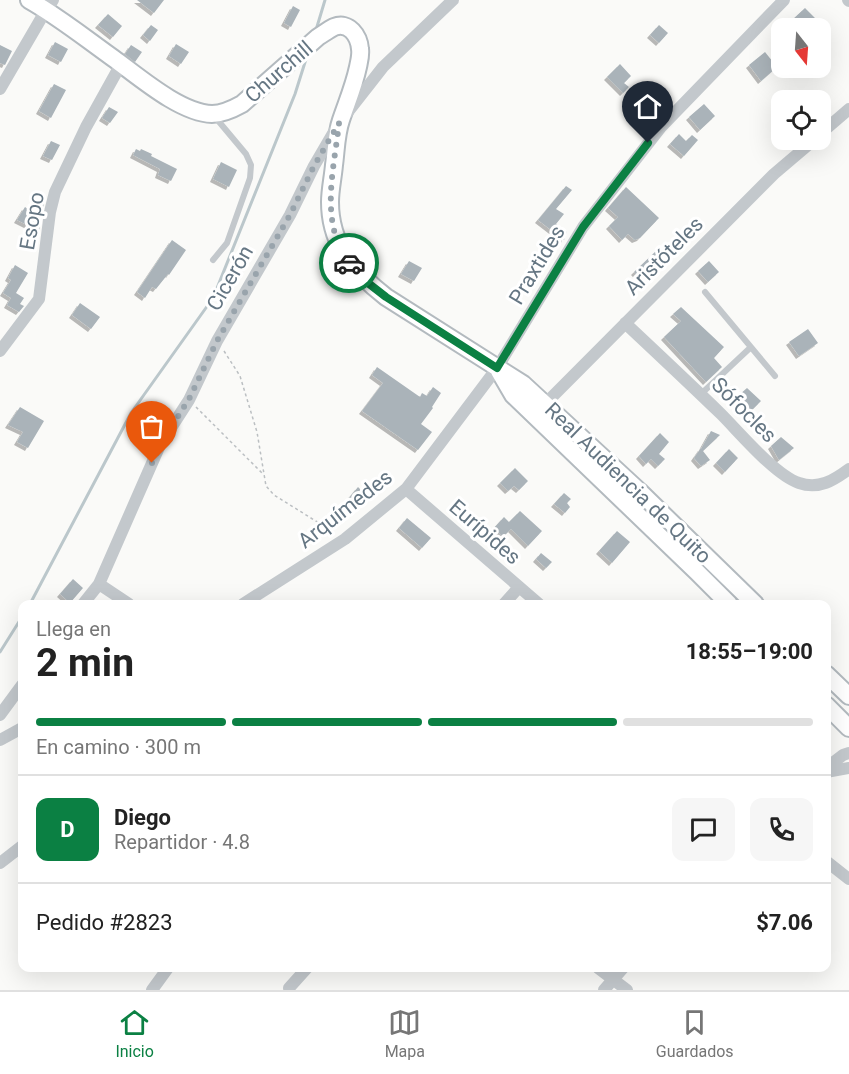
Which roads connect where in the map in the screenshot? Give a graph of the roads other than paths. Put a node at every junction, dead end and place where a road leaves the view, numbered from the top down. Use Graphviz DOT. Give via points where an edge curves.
graph roads {
  1 [pos="29,0"];
  2 [pos="453,0"];
  3 [pos="784,0"];
  4 [pos="49,5"];
  5 [pos="121,64"];
  6 [pos="0,89"];
  7 [pos="849,110"];
  8 [pos="212,114"];
  9 [pos="339,123"];
  10 [pos="831,125"];
  11 [pos="802,150"];
  12 [pos="213,260"];
  13 [pos="705,292"];
  14 [pos="625,323"];
  15 [pos="751,348"];
  16 [pos="0,351"];
  17 [pos="497,368"];
  18 [pos="775,376"];
  19 [pos="701,395"];
  20 [pos="545,404"];
  21 [pos="849,469"];
  22 [pos="405,489"];
  23 [pos="99,584"];
  24 [pos="519,587"];
  25 [pos="86,600"];
  26 [pos="123,600"];
  27 [pos="249,600"];
  28 [pos="508,600"];
  29 [pos="534,600"];
  30 [pos="725,600"];
  31 [pos="751,600"];
  32 [pos="831,679"];
  33 [pos="18,690"];
  34 [pos="849,696"];
  35 [pos="831,710"];
  36 [pos="0,715"];
  37 [pos="849,728"];
  38 [pos="18,730"];
  39 [pos="0,740"];
  40 [pos="849,753"];
  41 [pos="831,766"];
  42 [pos="849,768"];
  43 [pos="831,770"];
  44 [pos="18,849"];
  45 [pos="0,863"];
  46 [pos="831,865"];
  47 [pos="849,879"];
  48 [pos="165,972"];
  49 [pos="303,972"];
  50 [pos="603,972"];
  51 [pos="619,972"];
  52 [pos="613,979"];
  53 [pos="289,988"];
  54 [pos="152,990"];
  55 [pos="604,990"];
  56 [pos="627,990"];
  1 -- 4 [label="main road"];
  2 -- 9 [label="street, Cicerón" via="384,67"];
  3 -- 17 [label="street, Praxtides" via="661,127 583,227"];
  4 -- 5 [label="main road"];
  4 -- 6 [label="street"];
  5 -- 8 [label="main road" via="162,94"];
  5 -- 16 [label="street, Esopo" via="55,192 39,299"];
  7 -- 10 [label="street"];
  8 -- 9 [label="main road, Churchill" via="242,104 318,37 342,26 354,31 361,52"];
  8 -- 12 [label="lane" via="251,165 250,178 226,243"];
  9 -- 17 [label="main road, Real Audiencia de Quito" via="330,201 335,236 347,261 386,297"];
  9 -- 23 [label="street, Cicerón" via="160,445"];
  11 -- 14 [label="street, Aristóteles"];
  13 -- 15 [label="lane"];
  14 -- 19 [label="street, Sófocles"];
  14 -- 20 [label="street, Aristóteles"];
  15 -- 18 [label="lane"];
  15 -- 19 [label="lane"];
  17 -- 20 [label="main road, Real Audiencia de Quito"];
  17 -- 22 [label="street, Arquímedes"];
  17 -- 30 [label="main road, Real Audiencia de Quito" via="513,395"];
  19 -- 21 [label="street, Sófocles" via="779,472 798,483 813,486 833,481"];
  20 -- 31 [label="main road, Real Audiencia de Quito"];
  22 -- 24 [label="street, Eurípides"];
  22 -- 27 [label="street, Arquímedes" via="345,539"];
  23 -- 25 [label="street, Cicerón"];
  23 -- 26 [label="street"];
  24 -- 28 [label="street"];
  24 -- 29 [label="street, Eurípides"];
  32 -- 34 [label="main road"];
  33 -- 36 [label="street"];
  35 -- 37 [label="main road"];
  38 -- 39 [label="street"];
  40 -- 41 [label="street"];
  42 -- 43 [label="street"];
  44 -- 45 [label="street"];
  46 -- 47 [label="street"];
  48 -- 54 [label="street"];
  49 -- 53 [label="street"];
  50 -- 52 [label="street"];
  51 -- 52 [label="street"];
  52 -- 55 [label="street"];
  52 -- 56 [label="street"];
}
